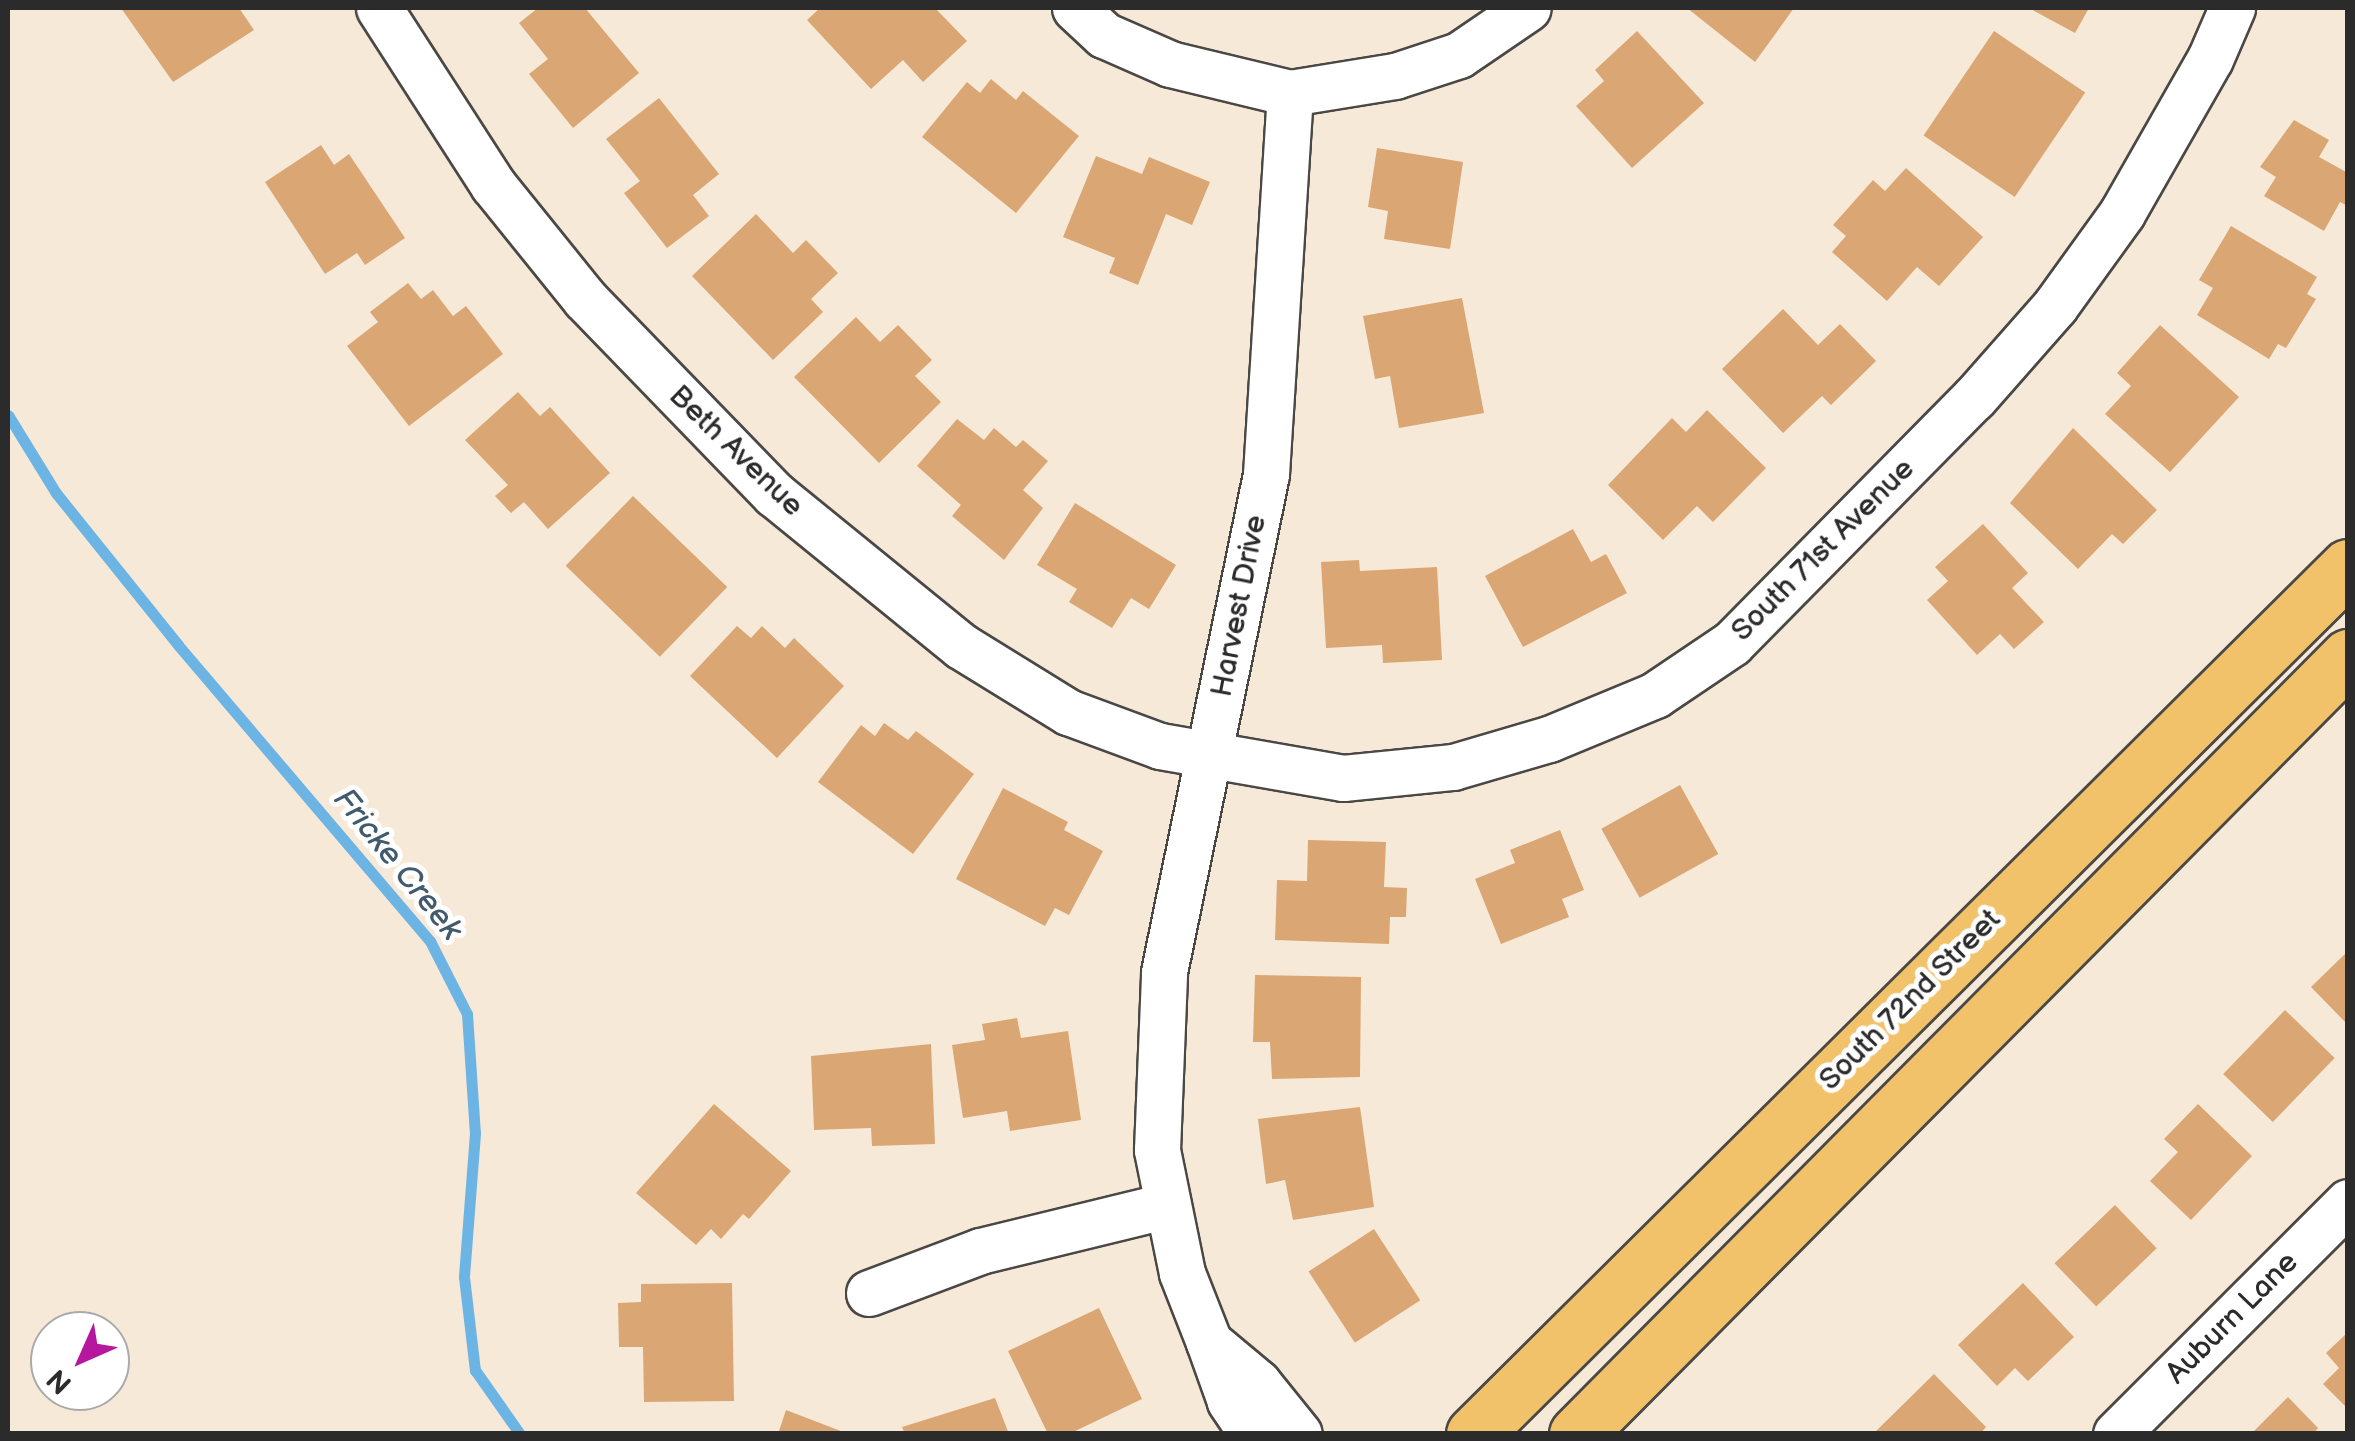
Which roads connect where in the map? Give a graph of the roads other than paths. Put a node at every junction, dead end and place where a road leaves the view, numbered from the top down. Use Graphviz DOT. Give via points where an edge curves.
graph roads {
  1 [pos="1075,8"];
  2 [pos="1528,8"];
  3 [pos="2232,8"];
  4 [pos="392,12"];
  5 [pos="1290,93"];
  6 [pos="2348,567"];
  7 [pos="2348,657"];
  8 [pos="1208,759"];
  9 [pos="2348,1202"];
  10 [pos="1164,1206"];
  11 [pos="869,1293"];
  12 [pos="1209,1342"];
  13 [pos="1252,1434"];
  14 [pos="1299,1434"];
  15 [pos="1474,1434"];
  16 [pos="1577,1434"];
  17 [pos="2116,1434"];
  1 -- 5 [label="street" via="1104,35 1170,64"];
  2 -- 5 [label="street" via="1459,56 1395,76"];
  3 -- 8 [label="street, South 71st Avenue" via="2210,60 2122,213 2055,306 1974,398 1732,643 1654,695 1549,739 1453,767 1344,778"];
  4 -- 8 [label="street, Beth Avenue" via="494,185 585,299 774,494 961,646 1068,712"];
  5 -- 8 [label="street, Harvest Drive" via="1266,474"];
  6 -- 15 [label="main road, South 72nd Street"];
  7 -- 16 [label="main road"];
  8 -- 10 [label="street, Harvest Drive" via="1164,972 1157,1150"];
  9 -- 17 [label="street, Auburn Lane"];
  10 -- 11 [label="street" via="980,1251"];
  10 -- 12 [label="street, Harvest Drive"];
  12 -- 13 [label="street, Harvest Drive" via="1230,1400"];
  12 -- 14 [label="street" via="1258,1383"];
}
